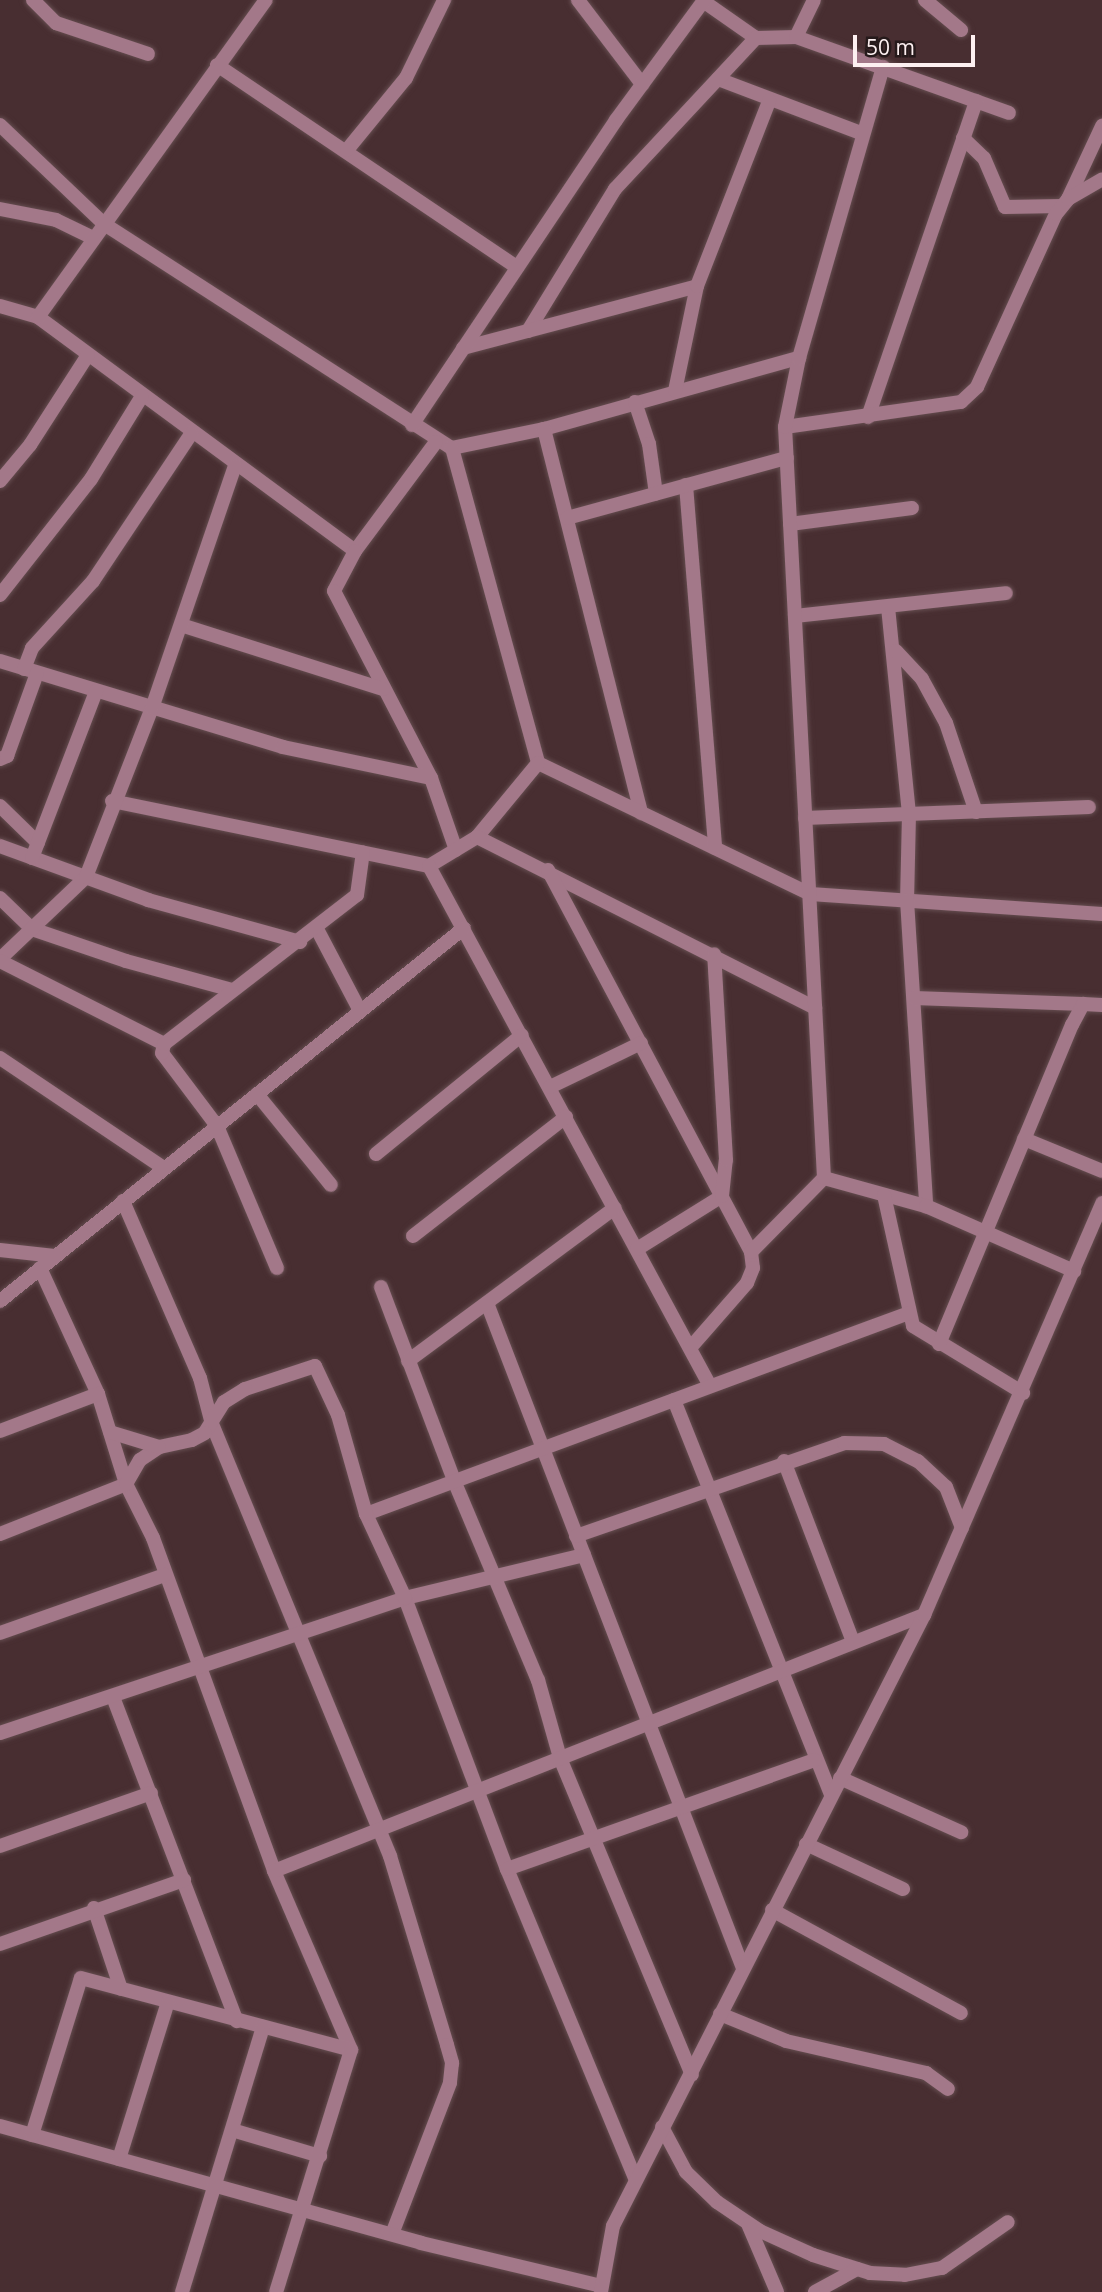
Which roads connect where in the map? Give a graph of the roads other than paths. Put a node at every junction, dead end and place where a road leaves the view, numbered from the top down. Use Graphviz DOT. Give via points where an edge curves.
graph roads {
  1 [pos="33,0"];
  2 [pos="266,0"];
  3 [pos="444,0"];
  4 [pos="578,0"];
  5 [pos="704,0"];
  6 [pos="814,0"];
  7 [pos="925,0"];
  8 [pos="961,30"];
  9 [pos="796,37"];
  10 [pos="756,38"];
  11 [pos="148,54"];
  12 [pos="217,65"];
  13 [pos="883,67"];
  14 [pos="718,79"];
  15 [pos="642,84"];
  16 [pos="769,100"];
  17 [pos="976,101"];
  18 [pos="1009,113"];
  19 [pos="0,125"];
  20 [pos="1102,126"];
  21 [pos="861,133"];
  22 [pos="963,138"];
  23 [pos="346,150"];
  24 [pos="1102,179"];
  25 [pos="1095,189"];
  26 [pos="1065,202"];
  27 [pos="0,209"];
  28 [pos="104,224"];
  29 [pos="93,238"];
  30 [pos="517,267"];
  31 [pos="697,286"];
  32 [pos="0,306"];
  33 [pos="38,317"];
  34 [pos="528,331"];
  35 [pos="463,348"];
  36 [pos="88,355"];
  37 [pos="799,358"];
  38 [pos="675,391"];
  39 [pos="142,396"];
  40 [pos="635,402"];
  41 [pos="868,417"];
  42 [pos="412,425"];
  43 [pos="785,427"];
  44 [pos="544,429"];
  45 [pos="191,434"];
  46 [pos="436,442"];
  47 [pos="452,448"];
  48 [pos="787,458"];
  49 [pos="235,466"];
  50 [pos="0,481"];
  51 [pos="686,485"];
  52 [pos="656,494"];
  53 [pos="912,508"];
  54 [pos="567,518"];
  55 [pos="790,524"];
  56 [pos="355,551"];
  57 [pos="1006,593"];
  58 [pos="0,596"];
  59 [pos="888,607"];
  60 [pos="795,617"];
  61 [pos="181,625"];
  62 [pos="896,651"];
  63 [pos="0,662"];
  64 [pos="31,671"];
  65 [pos="383,688"];
  66 [pos="96,691"];
  67 [pos="152,708"];
  68 [pos="0,759"];
  69 [pos="538,763"];
  70 [pos="430,778"];
  71 [pos="113,801"];
  72 [pos="0,806"];
  73 [pos="1089,807"];
  74 [pos="976,812"];
  75 [pos="641,813"];
  76 [pos="909,814"];
  77 [pos="806,818"];
  78 [pos="477,836"];
  79 [pos="38,843"];
  80 [pos="0,846"];
  81 [pos="715,848"];
  82 [pos="456,849"];
  83 [pos="363,852"];
  84 [pos="32,858"];
  85 [pos="429,866"];
  86 [pos="548,870"];
  87 [pos="86,877"];
  88 [pos="810,894"];
  89 [pos="0,898"];
  90 [pos="907,900"];
  91 [pos="1102,914"];
  92 [pos="464,928"];
  93 [pos="32,929"];
  94 [pos="317,929"];
  95 [pos="300,942"];
  96 [pos="714,954"];
  97 [pos="0,960"];
  98 [pos="232,990"];
  99 [pos="914,998"];
  100 [pos="1083,1004"];
  101 [pos="1102,1005"];
  102 [pos="816,1008"];
  103 [pos="360,1011"];
  104 [pos="522,1035"];
  105 [pos="641,1043"];
  106 [pos="164,1044"];
  107 [pos="0,1058"];
  108 [pos="550,1087"];
  109 [pos="257,1094"];
  110 [pos="566,1117"];
  111 [pos="217,1126"];
  112 [pos="1024,1139"];
  113 [pos="376,1154"];
  114 [pos="164,1168"];
  115 [pos="1102,1171"];
  116 [pos="824,1178"];
  117 [pos="331,1185"];
  118 [pos="884,1195"];
  119 [pos="722,1196"];
  120 [pos="123,1202"];
  121 [pos="1102,1203"];
  122 [pos="926,1206"];
  123 [pos="615,1208"];
  124 [pos="985,1232"];
  125 [pos="413,1236"];
  126 [pos="636,1249"];
  127 [pos="0,1250"];
  128 [pos="751,1252"];
  129 [pos="55,1256"];
  130 [pos="40,1268"];
  131 [pos="277,1268"];
  132 [pos="1074,1271"];
  133 [pos="381,1287"];
  134 [pos="0,1301"];
  135 [pos="487,1303"];
  136 [pos="909,1313"];
  137 [pos="939,1345"];
  138 [pos="690,1349"];
  139 [pos="408,1361"];
  140 [pos="710,1386"];
  141 [pos="1023,1393"];
  142 [pos="98,1394"];
  143 [pos="674,1400"];
  144 [pos="212,1424"];
  145 [pos="0,1431"];
  146 [pos="110,1432"];
  147 [pos="159,1447"];
  148 [pos="542,1450"];
  149 [pos="784,1461"];
  150 [pos="455,1483"];
  151 [pos="126,1484"];
  152 [pos="708,1487"];
  153 [pos="366,1514"];
  154 [pos="962,1528"];
  155 [pos="0,1534"];
  156 [pos="576,1536"];
  157 [pos="584,1555"];
  158 [pos="495,1574"];
  159 [pos="165,1575"];
  160 [pos="405,1598"];
  161 [pos="924,1615"];
  162 [pos="0,1633"];
  163 [pos="301,1634"];
  164 [pos="853,1643"];
  165 [pos="201,1667"];
  166 [pos="781,1671"];
  167 [pos="113,1698"];
  168 [pos="648,1723"];
  169 [pos="0,1733"];
  170 [pos="560,1758"];
  171 [pos="814,1760"];
  172 [pos="840,1778"];
  173 [pos="477,1791"];
  174 [pos="151,1793"];
  175 [pos="831,1795"];
  176 [pos="678,1808"];
  177 [pos="378,1830"];
  178 [pos="961,1832"];
  179 [pos="594,1836"];
  180 [pos="806,1844"];
  181 [pos="0,1846"];
  182 [pos="507,1869"];
  183 [pos="274,1871"];
  184 [pos="184,1880"];
  185 [pos="903,1889"];
  186 [pos="94,1908"];
  187 [pos="772,1910"];
  188 [pos="0,1944"];
  189 [pos="743,1968"];
  190 [pos="121,1989"];
  191 [pos="168,2002"];
  192 [pos="961,2012"];
  193 [pos="720,2014"];
  194 [pos="237,2021"];
  195 [pos="263,2027"];
  196 [pos="351,2050"];
  197 [pos="692,2075"];
  198 [pos="948,2089"];
  199 [pos="0,2126"];
  200 [pos="662,2127"];
  201 [pos="232,2130"];
  202 [pos="32,2135"];
  203 [pos="320,2156"];
  204 [pos="118,2159"];
  205 [pos="635,2178"];
  206 [pos="216,2187"];
  207 [pos="304,2210"];
  208 [pos="1007,2222"];
  209 [pos="747,2223"];
  210 [pos="393,2235"];
  211 [pos="858,2269"];
  212 [pos="601,2289"];
  213 [pos="182,2292"];
  214 [pos="276,2292"];
  215 [pos="777,2292"];
  216 [pos="815,2292"];
  1 -- 11 [label="street" via="55,23"];
  2 -- 12 [label="street"];
  3 -- 23 [label="street" via="406,78"];
  4 -- 15 [label="street"];
  5 -- 10 [label="street"];
  5 -- 15 [label="street"];
  6 -- 9 [label="street"];
  7 -- 8 [label="street"];
  9 -- 10 [label="street"];
  9 -- 13 [label="street"];
  10 -- 14 [label="street"];
  12 -- 23 [label="street"];
  12 -- 28 [label="street"];
  13 -- 17 [label="street"];
  13 -- 21 [label="street"];
  14 -- 16 [label="street"];
  14 -- 34 [label="street" via="615,189"];
  15 -- 30 [label="street"];
  16 -- 21 [label="street"];
  16 -- 31 [label="street"];
  17 -- 18 [label="street"];
  17 -- 22 [label="street"];
  19 -- 28 [label="street"];
  20 -- 26 [label="street"];
  21 -- 37 [label="street"];
  22 -- 26 [label="street" via="984,158 1005,207"];
  22 -- 41 [label="street"];
  23 -- 30 [label="street"];
  24 -- 25 [label="street"];
  25 -- 26 [label="street"];
  26 -- 41 [label="street" via="977,387 961,402"];
  27 -- 29 [label="street" via="56,220"];
  28 -- 29 [label="street"];
  28 -- 42 [label="street"];
  29 -- 33 [label="street"];
  30 -- 35 [label="street"];
  31 -- 34 [label="street"];
  31 -- 38 [label="street"];
  32 -- 33 [label="street"];
  33 -- 36 [label="street"];
  34 -- 35 [label="street"];
  35 -- 42 [label="street"];
  36 -- 39 [label="street"];
  36 -- 50 [label="street" via="30,445"];
  37 -- 38 [label="street"];
  37 -- 43 [label="street"];
  38 -- 40 [label="street"];
  39 -- 45 [label="street"];
  39 -- 58 [label="street" via="91,479"];
  40 -- 44 [label="street"];
  40 -- 52 [label="street" via="649,444"];
  41 -- 43 [label="street"];
  42 -- 46 [label="street"];
  43 -- 48 [label="street"];
  44 -- 47 [label="street"];
  44 -- 54 [label="street"];
  45 -- 49 [label="street"];
  45 -- 64 [label="street" via="93,581 32,648"];
  46 -- 47 [label="street"];
  46 -- 56 [label="street"];
  47 -- 69 [label="street"];
  48 -- 51 [label="street"];
  48 -- 55 [label="street"];
  49 -- 56 [label="street"];
  49 -- 61 [label="street"];
  51 -- 52 [label="street"];
  51 -- 81 [label="street"];
  52 -- 54 [label="street"];
  53 -- 55 [label="street"];
  54 -- 75 [label="street"];
  55 -- 60 [label="street"];
  56 -- 65 [label="street" via="334,591"];
  57 -- 59 [label="street"];
  59 -- 60 [label="street"];
  59 -- 62 [label="street"];
  60 -- 77 [label="street"];
  61 -- 65 [label="street"];
  61 -- 67 [label="street"];
  62 -- 74 [label="street" via="922,679 946,723"];
  62 -- 76 [label="street"];
  63 -- 64 [label="street"];
  64 -- 66 [label="street"];
  64 -- 68 [label="street" via="7,756"];
  65 -- 70 [label="street"];
  66 -- 67 [label="street"];
  66 -- 79 [label="street"];
  67 -- 70 [label="street" via="283,747"];
  67 -- 71 [label="street"];
  69 -- 75 [label="street"];
  69 -- 78 [label="street"];
  70 -- 82 [label="street"];
  71 -- 83 [label="street"];
  71 -- 87 [label="street"];
  72 -- 79 [label="street"];
  73 -- 74 [label="street"];
  74 -- 76 [label="street"];
  75 -- 81 [label="street"];
  76 -- 77 [label="street"];
  76 -- 90 [label="street"];
  77 -- 88 [label="street"];
  78 -- 82 [label="street"];
  78 -- 86 [label="street"];
  79 -- 84 [label="street"];
  80 -- 84 [label="street"];
  81 -- 88 [label="street"];
  82 -- 85 [label="street"];
  83 -- 85 [label="street"];
  83 -- 94 [label="street" via="356,895"];
  84 -- 87 [label="street"];
  85 -- 92 [label="street"];
  86 -- 96 [label="street"];
  86 -- 105 [label="street"];
  87 -- 93 [label="street"];
  87 -- 95 [label="street" via="148,900"];
  88 -- 90 [label="street"];
  88 -- 102 [label="street"];
  89 -- 93 [label="street"];
  90 -- 91 [label="street"];
  90 -- 99 [label="street"];
  92 -- 103 [label="street"];
  92 -- 104 [label="street"];
  93 -- 97 [label="street"];
  93 -- 98 [label="street"];
  94 -- 95 [label="street"];
  94 -- 103 [label="street"];
  95 -- 98 [label="street"];
  96 -- 102 [label="street"];
  96 -- 119 [label="street" via="726,1160"];
  97 -- 106 [label="street"];
  98 -- 106 [label="street"];
  99 -- 100 [label="street"];
  99 -- 122 [label="street"];
  100 -- 101 [label="street"];
  100 -- 112 [label="street"];
  102 -- 116 [label="street"];
  103 -- 109 [label="street"];
  104 -- 108 [label="street"];
  104 -- 113 [label="street"];
  105 -- 108 [label="street"];
  105 -- 119 [label="street"];
  106 -- 111 [label="street" via="164,1061"];
  107 -- 114 [label="street"];
  108 -- 110 [label="street"];
  109 -- 111 [label="street"];
  109 -- 117 [label="street"];
  110 -- 123 [label="street"];
  110 -- 125 [label="street"];
  111 -- 114 [label="street"];
  111 -- 131 [label="street"];
  112 -- 115 [label="street"];
  112 -- 124 [label="street"];
  114 -- 120 [label="street"];
  116 -- 118 [label="street"];
  116 -- 128 [label="street"];
  118 -- 122 [label="street"];
  118 -- 136 [label="street"];
  119 -- 126 [label="street"];
  119 -- 128 [label="street"];
  120 -- 129 [label="street"];
  120 -- 144 [label="street" via="200,1378"];
  121 -- 132 [label="street"];
  122 -- 124 [label="street"];
  123 -- 126 [label="street"];
  123 -- 135 [label="street"];
  124 -- 132 [label="street"];
  124 -- 137 [label="street"];
  126 -- 138 [label="street"];
  127 -- 129 [label="street"];
  128 -- 138 [label="street" via="753,1268 747,1283"];
  129 -- 130 [label="street"];
  130 -- 134 [label="street"];
  130 -- 142 [label="street"];
  132 -- 141 [label="street"];
  133 -- 139 [label="street"];
  135 -- 139 [label="street"];
  135 -- 148 [label="street"];
  136 -- 137 [label="street" via="913,1326"];
  136 -- 140 [label="street"];
  137 -- 141 [label="street"];
  138 -- 140 [label="street"];
  139 -- 150 [label="street"];
  140 -- 143 [label="street"];
  141 -- 154 [label="street"];
  142 -- 145 [label="street"];
  142 -- 146 [label="street"];
  143 -- 148 [label="street"];
  143 -- 152 [label="street"];
  144 -- 147 [label="street" via="192,1440"];
  144 -- 153 [label="street" via="224,1402 245,1389 315,1366 338,1415"];
  144 -- 163 [label="street"];
  146 -- 147 [label="street"];
  146 -- 151 [label="street"];
  147 -- 151 [label="street" via="140,1460"];
  148 -- 150 [label="street"];
  148 -- 156 [label="street"];
  149 -- 152 [label="street"];
  149 -- 154 [label="street" via="844,1443 884,1444 918,1461 946,1487"];
  149 -- 164 [label="street"];
  150 -- 153 [label="street"];
  150 -- 158 [label="street"];
  151 -- 155 [label="street"];
  151 -- 159 [label="street"];
  152 -- 156 [label="street"];
  152 -- 166 [label="street"];
  153 -- 160 [label="street"];
  154 -- 161 [label="street"];
  156 -- 157 [label="street"];
  157 -- 158 [label="street"];
  157 -- 168 [label="street"];
  158 -- 160 [label="street"];
  158 -- 170 [label="street" via="538,1680"];
  159 -- 162 [label="street"];
  159 -- 165 [label="street"];
  160 -- 163 [label="street"];
  160 -- 173 [label="street"];
  161 -- 164 [label="street"];
  161 -- 172 [label="street"];
  163 -- 165 [label="street"];
  163 -- 177 [label="street"];
  164 -- 166 [label="street"];
  165 -- 167 [label="street"];
  165 -- 183 [label="street"];
  166 -- 168 [label="street"];
  166 -- 171 [label="street"];
  167 -- 169 [label="street"];
  167 -- 174 [label="street"];
  168 -- 170 [label="street"];
  168 -- 176 [label="street"];
  170 -- 173 [label="street"];
  170 -- 179 [label="street"];
  171 -- 175 [label="street"];
  171 -- 176 [label="street"];
  172 -- 175 [label="street"];
  172 -- 178 [label="street"];
  173 -- 177 [label="street"];
  173 -- 182 [label="street"];
  174 -- 181 [label="street"];
  174 -- 184 [label="street"];
  175 -- 180 [label="street"];
  176 -- 179 [label="street"];
  176 -- 189 [label="street"];
  177 -- 183 [label="street"];
  177 -- 210 [label="street" via="402,1889 452,2063 450,2083"];
  179 -- 182 [label="street"];
  179 -- 197 [label="street"];
  180 -- 185 [label="street"];
  180 -- 187 [label="street"];
  182 -- 205 [label="street"];
  183 -- 196 [label="street"];
  184 -- 186 [label="street"];
  184 -- 194 [label="street"];
  186 -- 188 [label="street"];
  186 -- 190 [label="street"];
  187 -- 189 [label="street"];
  187 -- 192 [label="street"];
  189 -- 193 [label="street"];
  190 -- 191 [label="street"];
  190 -- 202 [label="street" via="81,1978"];
  191 -- 194 [label="street"];
  191 -- 204 [label="street"];
  193 -- 197 [label="street"];
  193 -- 198 [label="street" via="786,2041 926,2073"];
  194 -- 195 [label="street"];
  195 -- 196 [label="street"];
  195 -- 201 [label="street"];
  196 -- 203 [label="street"];
  197 -- 200 [label="street"];
  199 -- 202 [label="street"];
  200 -- 205 [label="street"];
  200 -- 209 [label="street" via="686,2172"];
  201 -- 203 [label="street"];
  201 -- 206 [label="street"];
  202 -- 204 [label="street"];
  203 -- 207 [label="street"];
  204 -- 206 [label="street"];
  205 -- 212 [label="street" via="613,2226"];
  206 -- 207 [label="street"];
  206 -- 213 [label="street"];
  207 -- 210 [label="street"];
  207 -- 214 [label="street"];
  208 -- 211 [label="street" via="942,2268 905,2276"];
  209 -- 211 [label="street" via="813,2255"];
  209 -- 215 [label="street"];
  210 -- 212 [label="street"];
  211 -- 216 [label="street"];
}
